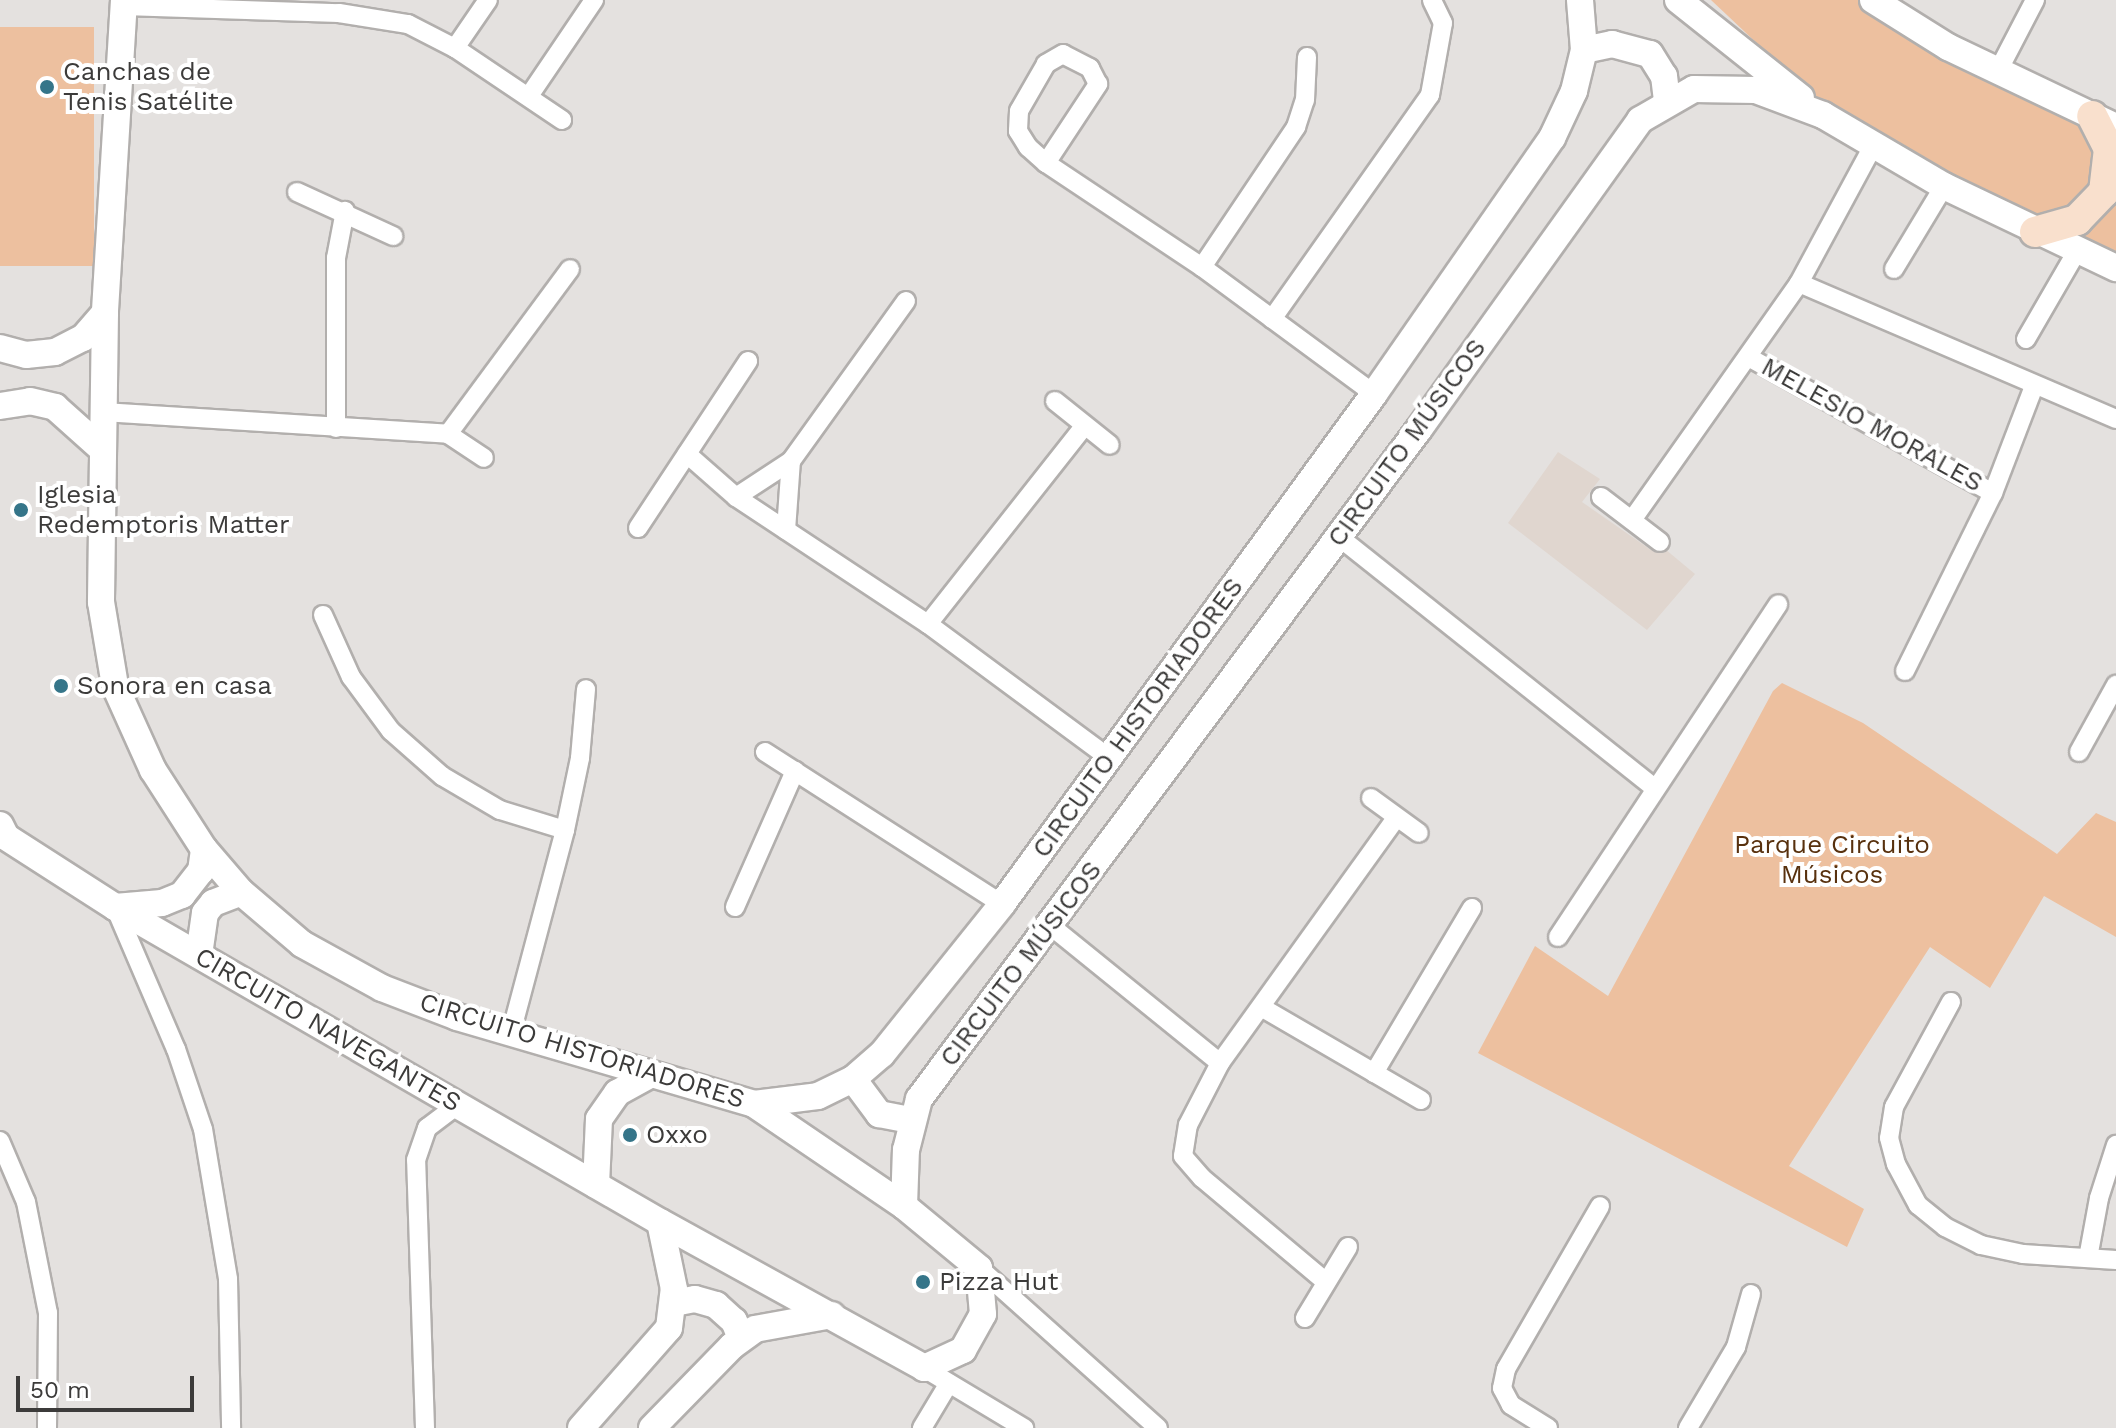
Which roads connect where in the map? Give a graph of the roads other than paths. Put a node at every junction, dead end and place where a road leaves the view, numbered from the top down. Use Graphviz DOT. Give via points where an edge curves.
graph roads {
  1 [pos="488,0"];
  2 [pos="1432,0"];
  3 [pos="1580,0"];
  4 [pos="1678,0"];
  5 [pos="1873,0"];
  6 [pos="2035,0"];
  7 [pos="591,1"];
  8 [pos="124,3"];
  9 [pos="340,7"];
  10 [pos="455,48"];
  11 [pos="1584,50"];
  12 [pos="1307,57"];
  13 [pos="1998,71"];
  14 [pos="529,96"];
  15 [pos="1667,100"];
  16 [pos="1823,115"];
  17 [pos="562,120"];
  18 [pos="2104,121"];
  19 [pos="1873,146"];
  20 [pos="1046,163"];
  21 [pos="1944,186"];
  22 [pos="297,192"];
  23 [pos="345,211"];
  24 [pos="2035,232"];
  25 [pos="393,236"];
  26 [pos="2077,251"];
  27 [pos="1202,267"];
  28 [pos="2116,268"];
  29 [pos="570,269"];
  30 [pos="1894,269"];
  31 [pos="1799,283"];
  32 [pos="906,301"];
  33 [pos="105,313"];
  34 [pos="1272,319"];
  35 [pos="2026,339"];
  36 [pos="0,348"];
  37 [pos="1750,358"];
  38 [pos="748,361"];
  39 [pos="2034,386"];
  40 [pos="1374,394"];
  41 [pos="1055,401"];
  42 [pos="0,406"];
  43 [pos="103,412"];
  44 [pos="2116,419"];
  45 [pos="1085,425"];
  46 [pos="336,428"];
  47 [pos="448,434"];
  48 [pos="1110,445"];
  49 [pos="102,449"];
  50 [pos="687,454"];
  51 [pos="484,458"];
  52 [pos="791,461"];
  53 [pos="1993,493"];
  54 [pos="736,497"];
  55 [pos="1601,497"];
  56 [pos="1632,520"];
  57 [pos="638,528"];
  58 [pos="786,530"];
  59 [pos="1339,537"];
  60 [pos="1660,542"];
  61 [pos="1778,604"];
  62 [pos="323,615"];
  63 [pos="928,624"];
  64 [pos="1905,671"];
  65 [pos="2116,685"];
  66 [pos="586,689"];
  67 [pos="765,752"];
  68 [pos="2079,752"];
  69 [pos="1109,758"];
  70 [pos="795,771"];
  71 [pos="1653,787"];
  72 [pos="1371,798"];
  73 [pos="1396,818"];
  74 [pos="565,830"];
  75 [pos="2,832"];
  76 [pos="1419,833"];
  77 [pos="204,849"];
  78 [pos="241,892"];
  79 [pos="1002,904"];
  80 [pos="115,907"];
  81 [pos="735,907"];
  82 [pos="1472,908"];
  83 [pos="1052,927"];
  84 [pos="1558,937"];
  85 [pos="199,955"];
  86 [pos="1951,1002"];
  87 [pos="1261,1007"];
  88 [pos="511,1033"];
  89 [pos="1220,1063"];
  90 [pos="1374,1073"];
  91 [pos="650,1075"];
  92 [pos="853,1079"];
  93 [pos="1421,1100"];
  94 [pos="754,1104"];
  95 [pos="457,1105"];
  96 [pos="911,1120"];
  97 [pos="0,1141"];
  98 [pos="2116,1145"];
  99 [pos="596,1185"];
  100 [pos="904,1206"];
  101 [pos="1600,1206"];
  102 [pos="660,1222"];
  103 [pos="1348,1247"];
  104 [pos="2088,1258"];
  105 [pos="2116,1260"];
  106 [pos="979,1268"];
  107 [pos="1326,1282"];
  108 [pos="1751,1294"];
  109 [pos="674,1303"];
  110 [pos="832,1315"];
  111 [pos="1305,1318"];
  112 [pos="741,1338"];
  113 [pos="924,1368"];
  114 [pos="949,1383"];
  115 [pos="47,1428"];
  116 [pos="231,1428"];
  117 [pos="425,1428"];
  118 [pos="581,1428"];
  119 [pos="652,1428"];
  120 [pos="922,1428"];
  121 [pos="1024,1428"];
  122 [pos="1158,1428"];
  123 [pos="1548,1428"];
  124 [pos="1688,1428"];
  1 -- 10 [label="street"];
  2 -- 34 [label="street" via="1443,23 1430,95"];
  3 -- 11 [label="street, CIRCUITO HISTORIADORES"];
  4 -- 16 [label="street"];
  5 -- 13 [label="street"];
  6 -- 13 [label="street"];
  7 -- 14 [label="street"];
  8 -- 9 [label="street"];
  8 -- 33 [label="street, CIRCUITO HISTORIADORES"];
  9 -- 10 [label="street" via="408,24"];
  10 -- 14 [label="street"];
  11 -- 15 [label="street" via="1612,44 1650,54 1664,76"];
  11 -- 40 [label="street, CIRCUITO HISTORIADORES" via="1574,91 1552,138"];
  12 -- 27 [label="street" via="1305,100 1296,127"];
  13 -- 18 [label="street"];
  14 -- 17 [label="street"];
  15 -- 16 [label="street, CIRCUITO MÚSICOS" via="1694,89 1726,86 1756,90"];
  15 -- 59 [label="street, CIRCUITO MÚSICOS" via="1617,146"];
  16 -- 19 [label="street, CIRCUITO MÚSICOS"];
  18 -- 24 [label="main road" via="2109,149 2104,192 2077,220"];
  19 -- 21 [label="street, CIRCUITO MÚSICOS"];
  19 -- 31 [label="street"];
  20 -- 20 [label="street" via="1018,131 1019,111 1046,64 1063,54 1090,68 1098,84"];
  20 -- 27 [label="street"];
  21 -- 24 [label="street, CIRCUITO MÚSICOS"];
  21 -- 30 [label="street"];
  22 -- 23 [label="street"];
  23 -- 25 [label="street"];
  23 -- 46 [label="street" via="336,258"];
  24 -- 26 [label="street, CIRCUITO MÚSICOS"];
  26 -- 28 [label="street, CIRCUITO MÚSICOS"];
  26 -- 35 [label="street"];
  27 -- 34 [label="street"];
  29 -- 47 [label="street"];
  31 -- 37 [label="street"];
  31 -- 39 [label="street"];
  32 -- 52 [label="street"];
  33 -- 36 [label="street" via="83,338 55,352 26,355"];
  33 -- 43 [label="street, CIRCUITO HISTORIADORES"];
  34 -- 40 [label="street"];
  37 -- 53 [label="street, MELESIO MORALES"];
  37 -- 56 [label="street"];
  38 -- 50 [label="street"];
  39 -- 44 [label="street"];
  39 -- 53 [label="street, MELESIO MORALES"];
  40 -- 69 [label="street, CIRCUITO HISTORIADORES"];
  41 -- 45 [label="street"];
  42 -- 49 [label="street" via="30,401 55,407"];
  43 -- 46 [label="street"];
  43 -- 49 [label="street, CIRCUITO HISTORIADORES"];
  45 -- 48 [label="street"];
  45 -- 63 [label="street"];
  46 -- 47 [label="street"];
  47 -- 51 [label="street"];
  49 -- 77 [label="street, CIRCUITO HISTORIADORES" via="101,602 115,686 153,770"];
  50 -- 54 [label="street"];
  50 -- 57 [label="street"];
  52 -- 54 [label="street"];
  52 -- 58 [label="street"];
  53 -- 64 [label="street, MELESIO MORALES"];
  54 -- 58 [label="street"];
  55 -- 56 [label="street"];
  56 -- 60 [label="street"];
  58 -- 63 [label="street"];
  59 -- 71 [label="street"];
  59 -- 83 [label="street, CIRCUITO MÚSICOS"];
  61 -- 71 [label="street"];
  62 -- 74 [label="street" via="351,677 391,731 442,776 500,810"];
  63 -- 69 [label="street"];
  65 -- 68 [label="street"];
  66 -- 74 [label="street" via="580,758"];
  67 -- 70 [label="street"];
  69 -- 79 [label="street, CIRCUITO HISTORIADORES"];
  70 -- 79 [label="street"];
  70 -- 81 [label="street"];
  71 -- 84 [label="street"];
  72 -- 73 [label="street"];
  73 -- 76 [label="street"];
  73 -- 87 [label="street"];
  74 -- 88 [label="street"];
  75 -- 80 [label="street, CIRCUITO NAVEGANTES"];
  77 -- 78 [label="street, CIRCUITO HISTORIADORES"];
  77 -- 80 [label="street" via="201,871 182,895 162,903"];
  78 -- 85 [label="street" via="213,903 205,913"];
  78 -- 88 [label="street, CIRCUITO HISTORIADORES" via="302,944 382,988"];
  79 -- 92 [label="street, CIRCUITO HISTORIADORES" via="882,1054"];
  80 -- 85 [label="street, CIRCUITO NAVEGANTES"];
  80 -- 116 [label="street" via="176,1049 203,1129 228,1279"];
  82 -- 90 [label="street"];
  83 -- 89 [label="street"];
  83 -- 96 [label="street, CIRCUITO MÚSICOS" via="935,1076"];
  85 -- 95 [label="street, CIRCUITO NAVEGANTES"];
  86 -- 104 [label="street" via="1894,1107 1889,1138 1896,1164 1918,1205 1969,1239 2023,1254"];
  87 -- 89 [label="street"];
  87 -- 90 [label="street"];
  88 -- 91 [label="street, CIRCUITO HISTORIADORES"];
  89 -- 107 [label="street" via="1188,1125 1183,1156"];
  90 -- 93 [label="street"];
  91 -- 94 [label="street, CIRCUITO HISTORIADORES"];
  91 -- 99 [label="street" via="617,1093 599,1119"];
  92 -- 94 [label="street, CIRCUITO HISTORIADORES" via="818,1096"];
  92 -- 96 [label="street" via="879,1114"];
  94 -- 100 [label="street"];
  95 -- 99 [label="street, CIRCUITO NAVEGANTES"];
  95 -- 117 [label="street" via="427,1128 416,1160"];
  96 -- 100 [label="street, CIRCUITO MÚSICOS"];
  97 -- 115 [label="street" via="26,1202 48,1313"];
  98 -- 104 [label="street"];
  99 -- 102 [label="street, CIRCUITO NAVEGANTES"];
  100 -- 106 [label="street"];
  101 -- 123 [label="street" via="1506,1369 1502,1388 1511,1405"];
  102 -- 109 [label="street"];
  102 -- 110 [label="street, CIRCUITO NAVEGANTES"];
  103 -- 107 [label="street"];
  104 -- 105 [label="street"];
  106 -- 113 [label="street" via="985,1299 979,1327 963,1350"];
  106 -- 122 [label="street"];
  107 -- 111 [label="street"];
  108 -- 124 [label="street" via="1736,1347"];
  109 -- 112 [label="street" via="695,1299 716,1305 734,1321"];
  109 -- 118 [label="street" via="664,1339"];
  110 -- 112 [label="street" via="772,1323"];
  110 -- 113 [label="street, CIRCUITO NAVEGANTES"];
  112 -- 119 [label="street"];
  113 -- 114 [label="street"];
  114 -- 120 [label="street"];
  114 -- 121 [label="street"];
}
